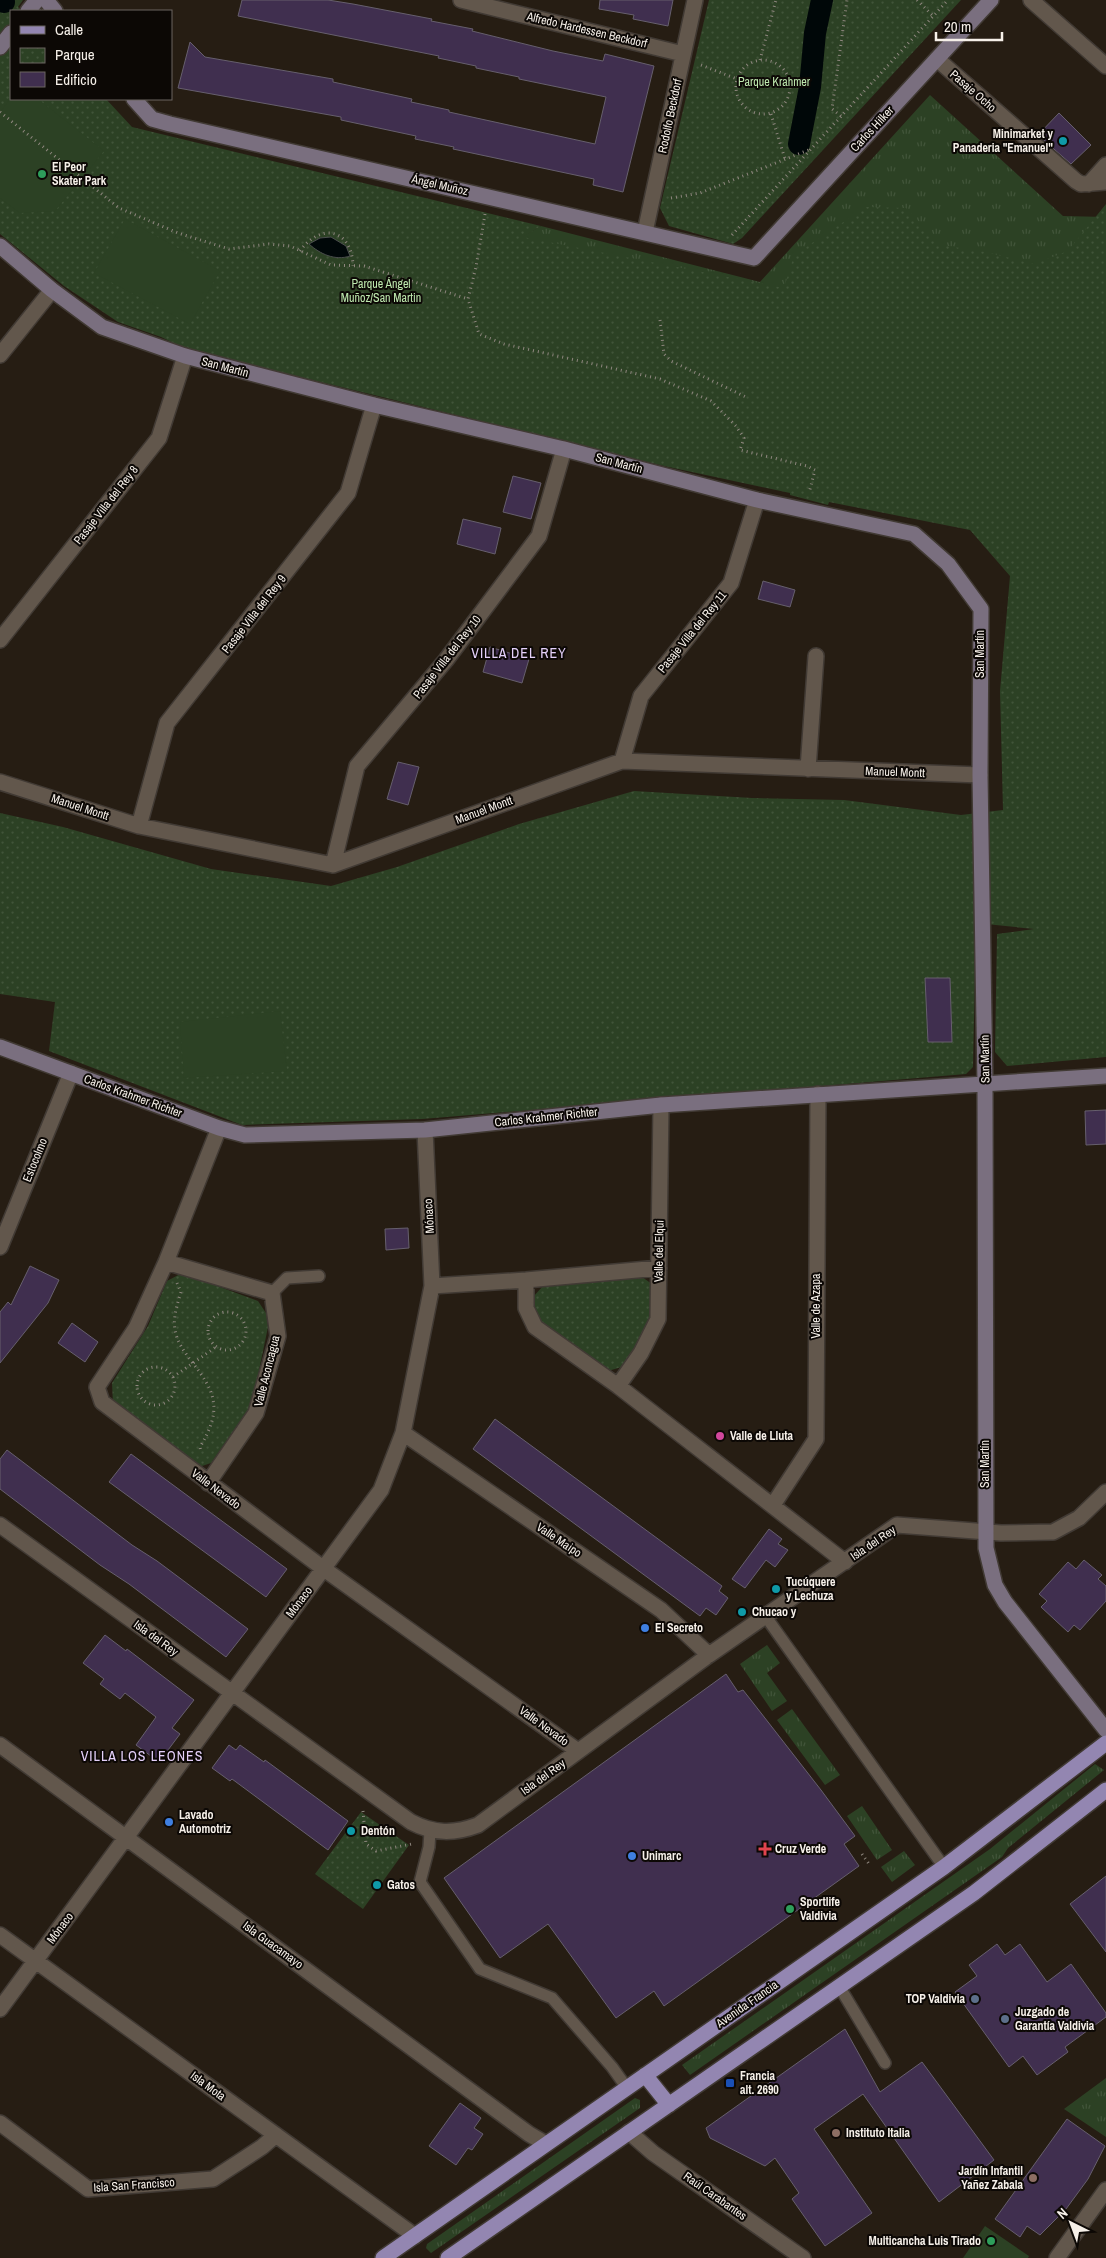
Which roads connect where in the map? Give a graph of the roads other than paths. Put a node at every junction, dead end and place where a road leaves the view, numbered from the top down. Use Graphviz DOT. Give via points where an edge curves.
graph roads {
  1 [pos="37,0"];
  2 [pos="46,0"];
  3 [pos="461,0"];
  4 [pos="695,0"];
  5 [pos="991,0"];
  6 [pos="1031,0"];
  7 [pos="29,10"];
  8 [pos="54,10"];
  9 [pos="10,34"];
  10 [pos="0,47"];
  11 [pos="683,54"];
  12 [pos="937,58"];
  13 [pos="1106,66"];
  14 [pos="135,100"];
  15 [pos="1106,165"];
  16 [pos="1106,182"];
  17 [pos="1089,184"];
  18 [pos="645,232"];
  19 [pos="0,246"];
  20 [pos="754,258"];
  21 [pos="52,290"];
  22 [pos="0,356"];
  23 [pos="185,356"];
  24 [pos="374,405"];
  25 [pos="564,449"];
  26 [pos="757,500"];
  27 [pos="0,640"];
  28 [pos="816,656"];
  29 [pos="622,761"];
  30 [pos="808,769"];
  31 [pos="980,775"];
  32 [pos="0,782"];
  33 [pos="139,826"];
  34 [pos="333,865"];
  35 [pos="0,1047"];
  36 [pos="71,1073"];
  37 [pos="1106,1076"];
  38 [pos="985,1084"];
  39 [pos="818,1094"];
  40 [pos="661,1105"];
  41 [pos="219,1128"];
  42 [pos="425,1130"];
  43 [pos="0,1247"];
  44 [pos="166,1262"];
  45 [pos="659,1268"];
  46 [pos="320,1276"];
  47 [pos="526,1280"];
  48 [pos="432,1286"];
  49 [pos="272,1294"];
  50 [pos="618,1386"];
  51 [pos="403,1433"];
  52 [pos="208,1483"];
  53 [pos="1106,1492"];
  54 [pos="773,1504"];
  55 [pos="0,1525"];
  56 [pos="986,1531"];
  57 [pos="845,1562"];
  58 [pos="324,1569"];
  59 [pos="766,1617"];
  60 [pos="709,1655"];
  61 [pos="232,1693"];
  62 [pos="1106,1730"];
  63 [pos="1106,1743"];
  64 [pos="0,1745"];
  65 [pos="578,1751"];
  66 [pos="1106,1790"];
  67 [pos="430,1830"];
  68 [pos="127,1838"];
  69 [pos="944,1868"];
  70 [pos="0,1935"];
  71 [pos="35,1961"];
  72 [pos="839,1986"];
  73 [pos="0,2009"];
  74 [pos="885,2063"];
  75 [pos="645,2076"];
  76 [pos="627,2088"];
  77 [pos="669,2105"];
  78 [pos="0,2123"];
  79 [pos="630,2132"];
  80 [pos="276,2135"];
  81 [pos="546,2144"];
  82 [pos="1106,2190"];
  83 [pos="415,2236"];
  84 [pos="392,2256"];
  85 [pos="448,2258"];
  86 [pos="803,2258"];
  87 [pos="1057,2258"];
  1 -- 7 [label="street"];
  2 -- 8 [label="street"];
  3 -- 11 [label="street, Alfredo Hardessen Beckdorf"];
  4 -- 11 [label="street, Rodolfo Beckdorf"];
  5 -- 12 [label="street, Carlos Hilker"];
  6 -- 13 [label="street"];
  9 -- 10 [label="street"];
  11 -- 18 [label="street, Rodolfo Beckdorf"];
  12 -- 17 [label="street, Pasaje Ocho" via="1076,182"];
  12 -- 20 [label="street, Carlos Hilker"];
  14 -- 18 [label="street, Ángel Muñoz" via="152,119"];
  15 -- 17 [label="street"];
  16 -- 17 [label="street"];
  18 -- 20 [label="street, Ángel Muñoz"];
  19 -- 21 [label="street, San Martín"];
  21 -- 22 [label="street"];
  21 -- 23 [label="street, San Martín" via="102,327"];
  23 -- 24 [label="street, San Martín"];
  23 -- 27 [label="street, Pasaje Villa del Rey 8" via="159,438"];
  24 -- 25 [label="street, San Martín"];
  24 -- 33 [label="street, Pasaje Villa del Rey 9" via="348,493 167,723"];
  25 -- 26 [label="street, San Martín"];
  25 -- 34 [label="street, Pasaje Villa del Rey 10" via="539,536 446,660 357,766"];
  26 -- 29 [label="street, Pasaje Villa del Rey 11" via="731,584 641,696"];
  26 -- 31 [label="street, San Martín" via="914,534 948,564 981,609"];
  28 -- 30 [label="street"];
  29 -- 30 [label="street, Manuel Montt"];
  29 -- 34 [label="street, Manuel Montt"];
  30 -- 31 [label="street, Manuel Montt"];
  31 -- 38 [label="street, San Martín"];
  32 -- 33 [label="street, Manuel Montt"];
  33 -- 34 [label="street, Manuel Montt"];
  35 -- 36 [label="street, Carlos Krahmer Richter"];
  36 -- 41 [label="street, Carlos Krahmer Richter"];
  36 -- 43 [label="street, Estocolmo"];
  37 -- 38 [label="street, Carlos Krahmer Richter"];
  38 -- 39 [label="street, Carlos Krahmer Richter"];
  38 -- 56 [label="street, San Martín"];
  39 -- 40 [label="street, Carlos Krahmer Richter"];
  39 -- 54 [label="street, Valle de Azapa" via="816,1439"];
  40 -- 42 [label="street, Carlos Krahmer Richter"];
  40 -- 45 [label="street, Valle del Elqui"];
  41 -- 42 [label="street, Carlos Krahmer Richter" via="245,1135"];
  41 -- 44 [label="street, Valle Nevado"];
  42 -- 48 [label="street, Mónaco"];
  44 -- 49 [label="street"];
  44 -- 52 [label="street, Valle Nevado" via="136,1328 97,1387 102,1402"];
  45 -- 47 [label="street"];
  45 -- 50 [label="street, Valle del Elqui" via="658,1319 641,1353"];
  46 -- 49 [label="lane" via="287,1278"];
  47 -- 48 [label="street"];
  47 -- 50 [label="street" via="526,1308 535,1327"];
  48 -- 51 [label="street, Mónaco"];
  49 -- 52 [label="street, Valle Aconcagua" via="278,1336 256,1412"];
  50 -- 54 [label="street"];
  51 -- 58 [label="street, Mónaco" via="381,1490"];
  51 -- 60 [label="street, Valle Maipo" via="661,1610"];
  52 -- 58 [label="street, Valle Nevado"];
  53 -- 56 [label="street, Isla del Rey" via="1079,1518 1053,1532"];
  54 -- 57 [label="street"];
  55 -- 61 [label="street, Isla del Rey"];
  56 -- 57 [label="street, Isla del Rey" via="897,1525"];
  56 -- 62 [label="street, San Martín" via="989,1566 1005,1602"];
  57 -- 59 [label="street, Isla del Rey"];
  58 -- 61 [label="street, Mónaco"];
  58 -- 65 [label="street, Valle Nevado"];
  59 -- 60 [label="street, Isla del Rey"];
  59 -- 69 [label="lane"];
  60 -- 65 [label="street, Isla del Rey"];
  61 -- 67 [label="street, Isla del Rey" via="411,1822"];
  61 -- 68 [label="street, Mónaco"];
  63 -- 69 [label="main road, Avenida Francia"];
  64 -- 68 [label="street, Isla Guacamayo"];
  65 -- 67 [label="street, Isla del Rey" via="478,1825 454,1832"];
  66 -- 72 [label="main road" via="974,1893"];
  67 -- 76 [label="lane" via="420,1882 480,1969 552,1998"];
  68 -- 71 [label="street, Mónaco"];
  68 -- 81 [label="street, Isla Guacamayo" via="528,2134"];
  69 -- 75 [label="main road, Avenida Francia"];
  70 -- 71 [label="street, Isla Mota"];
  71 -- 73 [label="street, Mónaco"];
  71 -- 80 [label="street, Isla Mota"];
  72 -- 74 [label="lane"];
  72 -- 77 [label="main road"];
  75 -- 76 [label="main road, Avenida Francia"];
  75 -- 77 [label="main road"];
  76 -- 81 [label="main road, Avenida Francia"];
  77 -- 79 [label="main road"];
  78 -- 80 [label="street, Isla San Francisco" via="88,2189 213,2179"];
  79 -- 85 [label="main road"];
  79 -- 86 [label="street, Raúl Carabantes" via="652,2153"];
  80 -- 83 [label="street, Isla Mota"];
  81 -- 83 [label="main road, Avenida Francia"];
  82 -- 87 [label="street"];
  83 -- 84 [label="main road, Avenida Francia"];
}
